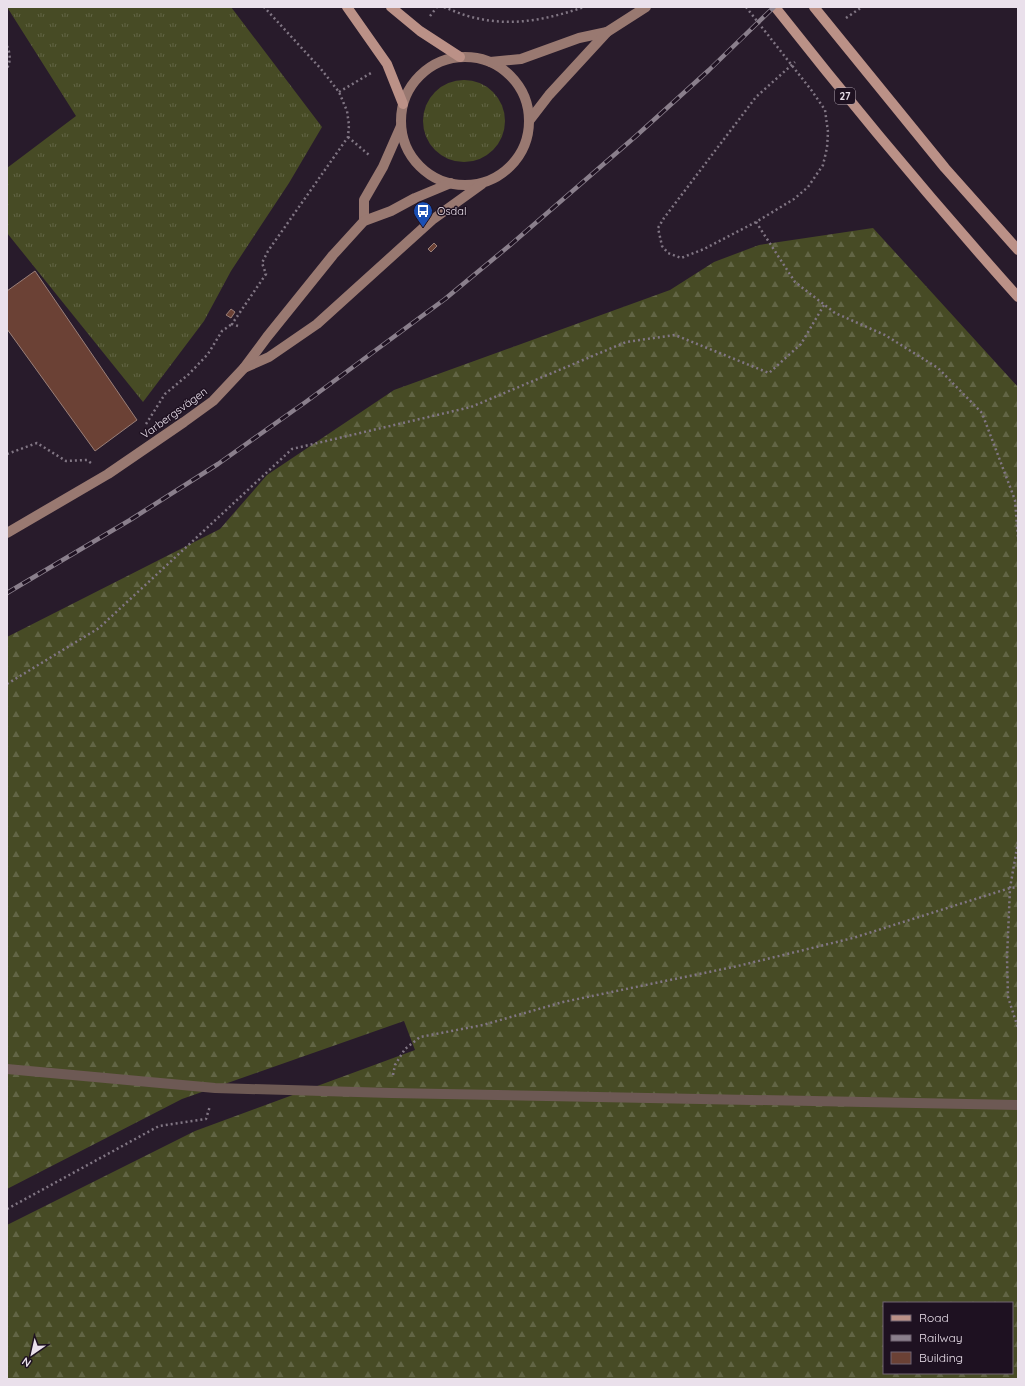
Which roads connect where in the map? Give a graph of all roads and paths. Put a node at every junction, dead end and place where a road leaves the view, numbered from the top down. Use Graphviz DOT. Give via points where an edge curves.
graph roads {
  1 [pos="264,7"];
  2 [pos="346,7"];
  3 [pos="391,7"];
  4 [pos="444,7"];
  5 [pos="584,7"];
  6 [pos="646,7"];
  7 [pos="746,7"];
  8 [pos="775,7"];
  9 [pos="814,7"];
  10 [pos="862,7"];
  11 [pos="844,19"];
  12 [pos="607,32"];
  13 [pos="7,46"];
  14 [pos="460,57"];
  15 [pos="799,58"];
  16 [pos="490,62"];
  17 [pos="7,68"];
  18 [pos="403,104"];
  19 [pos="529,121"];
  20 [pos="401,126"];
  21 [pos="485,182"];
  22 [pos="451,183"];
  23 [pos="364,221"];
  24 [pos="756,222"];
  25 [pos="1018,250"];
  26 [pos="1018,297"];
  27 [pos="824,305"];
  28 [pos="232,324"];
  29 [pos="238,326"];
  30 [pos="244,368"];
  31 [pos="142,451"];
  32 [pos="7,454"];
  33 [pos="108,474"];
  34 [pos="7,533"];
  35 [pos="1018,539"];
  36 [pos="7,684"];
  37 [pos="1018,842"];
  38 [pos="1018,887"];
  39 [pos="1010,888"];
  40 [pos="1018,1028"];
  41 [pos="7,1069"];
  42 [pos="215,1088"];
  43 [pos="391,1093"];
  44 [pos="1018,1105"];
  45 [pos="7,1209"];
  1 -- 28 [label="path" via="339,92 347,111 348,137 268,251 262,263 266,274"];
  2 -- 18 [label="main road" via="387,64"];
  3 -- 14 [label="main road" via="420,31"];
  4 -- 5 [label="path" via="476,18 504,22 529,21"];
  6 -- 12 [label="main road"];
  7 -- 24 [label="path" via="825,110 828,132 824,165 808,187 794,199"];
  8 -- 26 [label="main road, 27" via="826,73 918,183"];
  9 -- 25 [label="main road" via="945,168"];
  10 -- 11 [label="path"];
  12 -- 16 [label="main road" via="580,38 521,59"];
  12 -- 19 [label="main road" via="549,95"];
  13 -- 17 [label="path" via="10,51"];
  14 -- 16 [label="main road"];
  14 -- 18 [label="main road" via="439,62 421,75 410,88"];
  15 -- 24 [label="path" via="756,97 658,228 662,246 668,253 681,258"];
  16 -- 19 [label="main road" via="507,73 521,90 526,100"];
  18 -- 20 [label="main road"];
  19 -- 21 [label="main road" via="526,141 517,158 503,173"];
  20 -- 22 [label="main road" via="406,146 417,163 432,176"];
  20 -- 23 [label="main road" via="364,200"];
  21 -- 22 [label="main road" via="468,185"];
  21 -- 30 [label="main road" via="432,220 317,324 269,357"];
  22 -- 23 [label="main road, Varbergsvägen"];
  23 -- 30 [label="main road, Varbergsvägen" via="333,255"];
  24 -- 27 [label="path" via="795,282"];
  27 -- 35 [label="path" via="835,313 885,335 938,368 982,412 1015,500"];
  27 -- 36 [label="path" via="801,344 769,373 675,335 626,342 471,407 292,449 99,628"];
  28 -- 29 [label="path"];
  28 -- 31 [label="path" via="222,331 208,354 189,374 165,394 147,424 139,432"];
  30 -- 31 [label="main road, Varbergsvägen" via="213,400"];
  31 -- 33 [label="main road, Varbergsvägen"];
  32 -- 33 [label="path" via="37,443 66,461 87,460"];
  33 -- 34 [label="main road, Varbergsvägen"];
  37 -- 39 [label="path"];
  38 -- 39 [label="path"];
  39 -- 40 [label="path" via="1008,997"];
  39 -- 43 [label="path" via="845,940 738,966 563,1002 482,1025 420,1037 405,1049 395,1065"];
  41 -- 42 [label="street"];
  42 -- 43 [label="street"];
  42 -- 45 [label="path" via="206,1119 159,1126"];
  43 -- 44 [label="street"];
}
